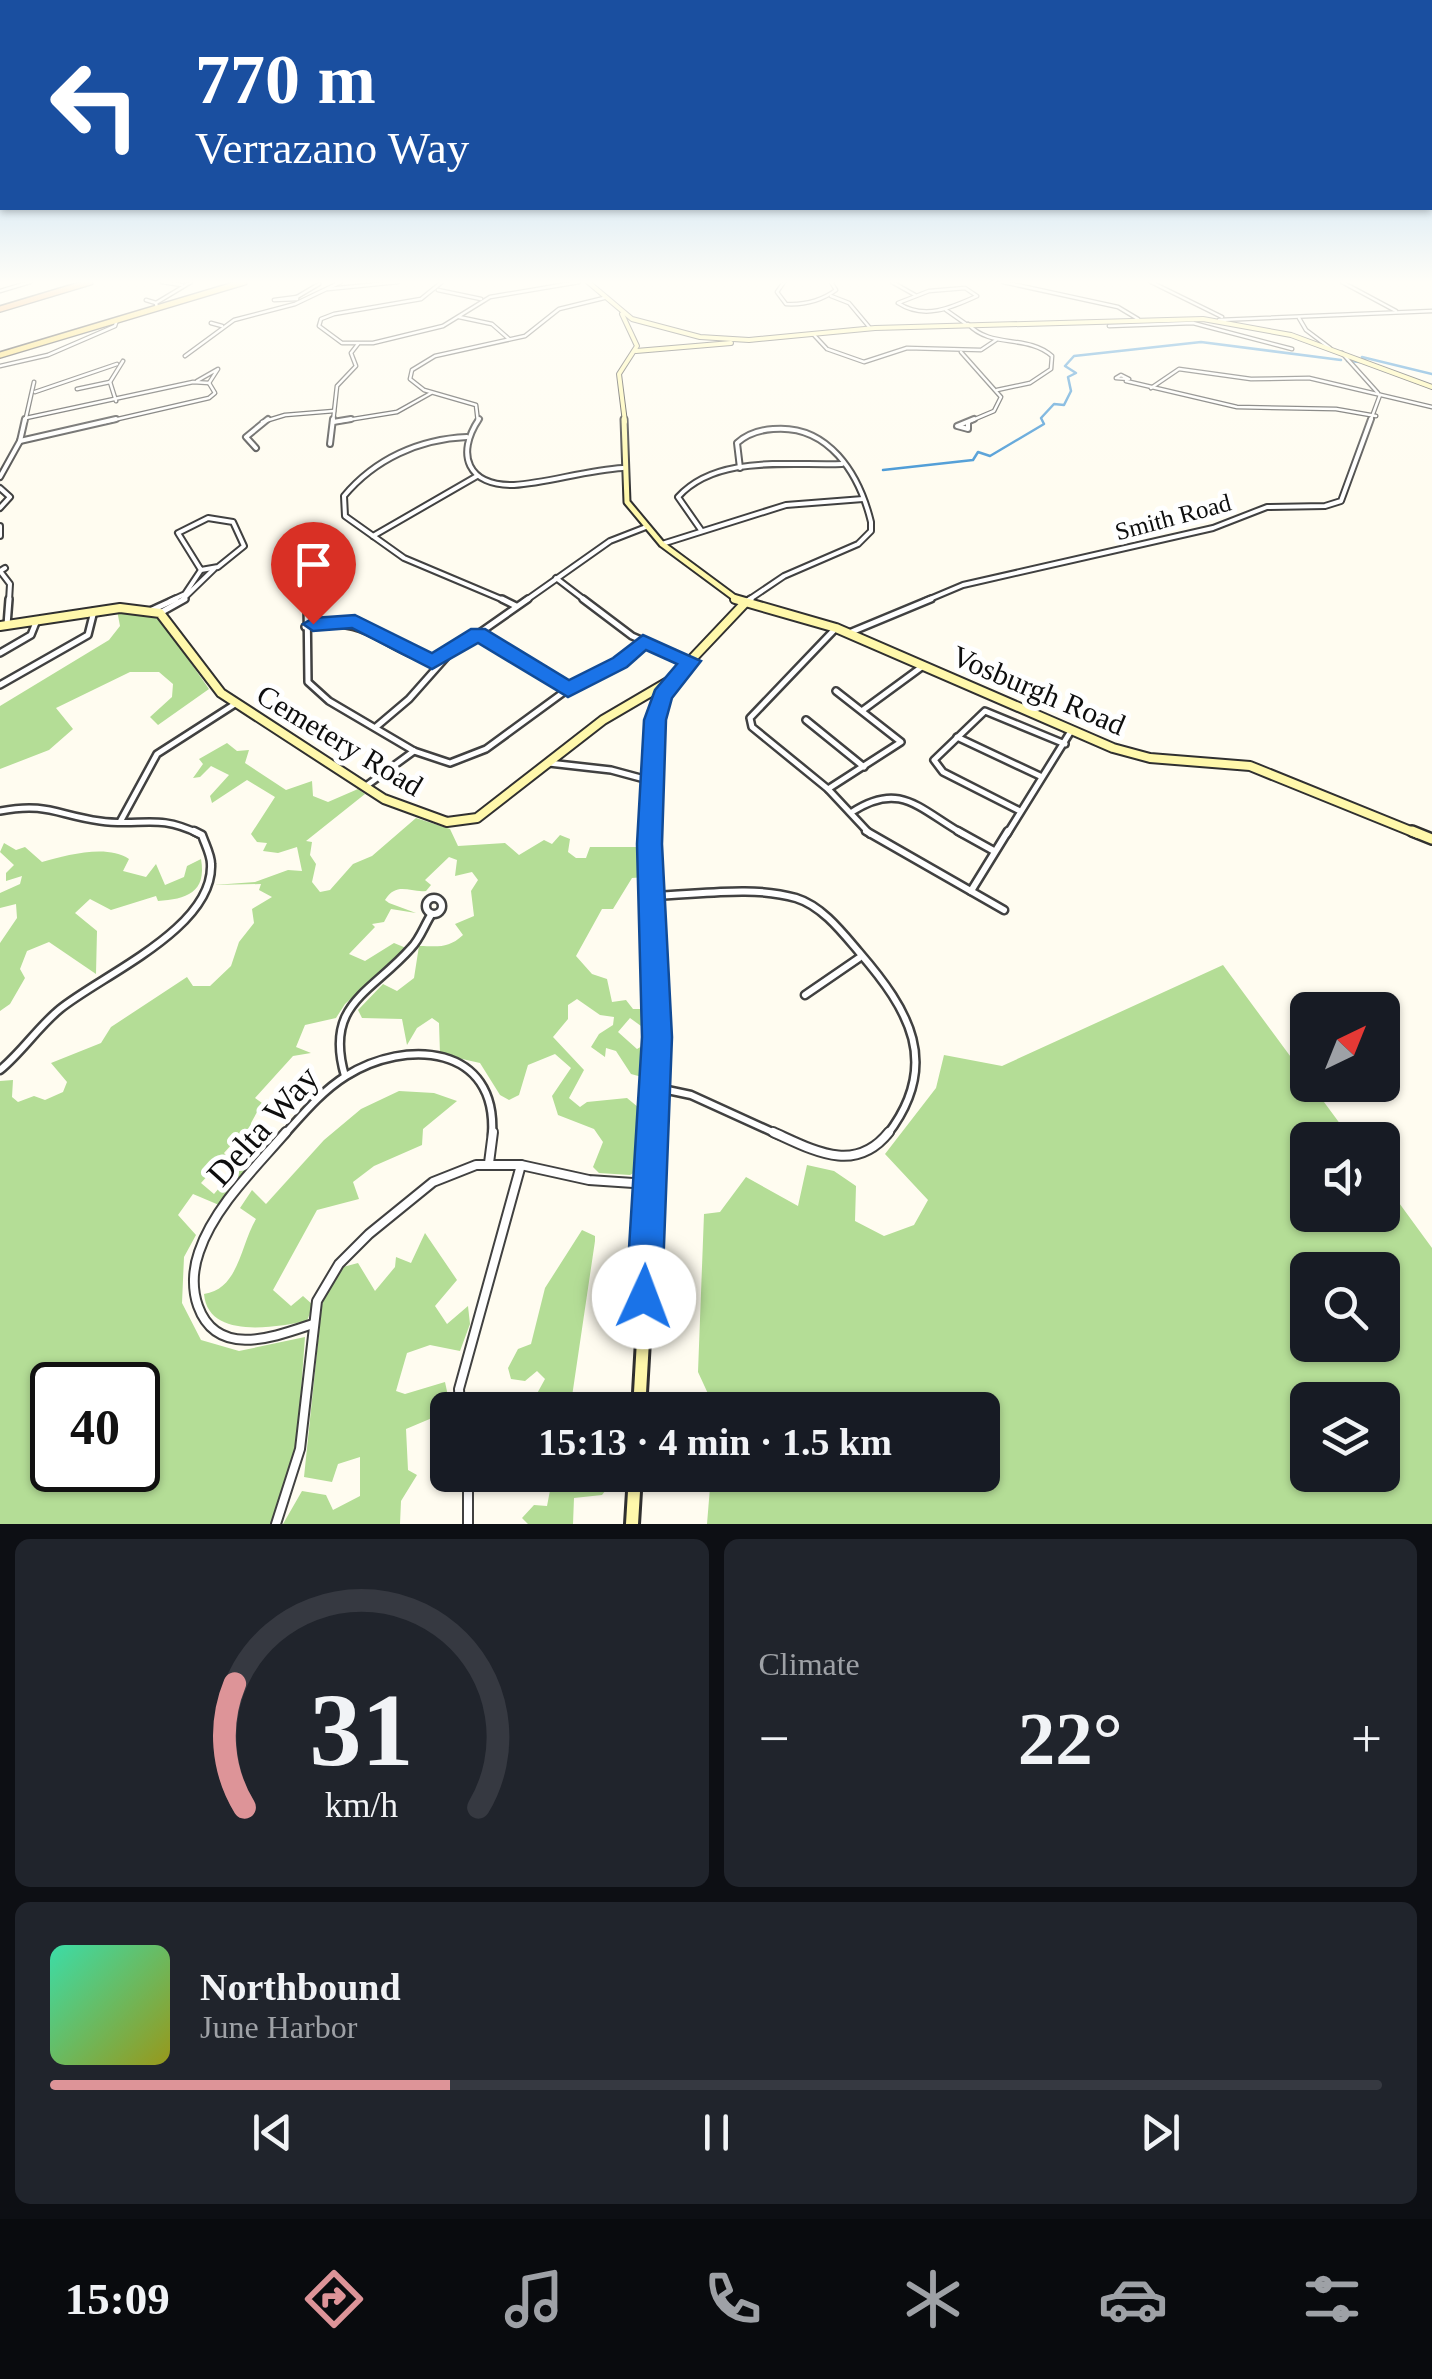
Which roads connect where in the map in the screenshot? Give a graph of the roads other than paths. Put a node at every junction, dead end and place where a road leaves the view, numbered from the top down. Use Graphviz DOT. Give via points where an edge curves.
graph roads {
  1 [pos="52,353"];
  2 [pos="189,353"];
  3 [pos="352,353"];
  4 [pos="458,353"];
  5 [pos="634,353"];
  6 [pos="838,353"];
  7 [pos="891,353"];
  8 [pos="961,353"];
  9 [pos="1047,353"];
  10 [pos="1341,353"];
  11 [pos="1345,353"];
  12 [pos="185,356"];
  13 [pos="123,361"];
  14 [pos="117,364"];
  15 [pos="0,366"];
  16 [pos="99,371"];
  17 [pos="112,373"];
  18 [pos="1126,380"];
  19 [pos="34,382"];
  20 [pos="110,382"];
  21 [pos="196,382"];
  22 [pos="209,383"];
  23 [pos="1432,386"];
  24 [pos="1151,388"];
  25 [pos="77,390"];
  26 [pos="997,390"];
  27 [pos="35,392"];
  28 [pos="432,393"];
  29 [pos="1380,395"];
  30 [pos="116,400"];
  31 [pos="1432,407"];
  32 [pos="334,411"];
  33 [pos="1376,416"];
  34 [pos="26,418"];
  35 [pos="334,422"];
  36 [pos="968,424"];
  37 [pos="467,437"];
  38 [pos="20,441"];
  39 [pos="330,444"];
  40 [pos="256,448"];
  41 [pos="842,464"];
  42 [pos="624,468"];
  43 [pos="740,468"];
  44 [pos="477,476"];
  45 [pos="0,477"];
  46 [pos="0,488"];
  47 [pos="863,499"];
  48 [pos="0,508"];
  49 [pos="0,526"];
  50 [pos="646,528"];
  51 [pos="701,530"];
  52 [pos="0,536"];
  53 [pos="372,536"];
  54 [pos="662,544"];
  55 [pos="214,569"];
  56 [pos="2,570"];
  57 [pos="201,570"];
  58 [pos="307,573"];
  59 [pos="556,578"];
  60 [pos="744,604"];
  61 [pos="516,606"];
  62 [pos="9,607"];
  63 [pos="0,608"];
  64 [pos="94,611"];
  65 [pos="156,611"];
  66 [pos="37,620"];
  67 [pos="3,625"];
  68 [pos="305,626"];
  69 [pos="836,628"];
  70 [pos="849,633"];
  71 [pos="478,634"];
  72 [pos="643,642"];
  73 [pos="0,653"];
  74 [pos="690,661"];
  75 [pos="438,662"];
  76 [pos="923,666"];
  77 [pos="673,678"];
  78 [pos="0,685"];
  79 [pos="568,689"];
  80 [pos="836,691"];
  81 [pos="235,704"];
  82 [pos="862,710"];
  83 [pos="806,720"];
  84 [pos="376,727"];
  85 [pos="1071,732"];
  86 [pos="957,736"];
  87 [pos="1064,744"];
  88 [pos="414,751"];
  89 [pos="548,763"];
  90 [pos="864,767"];
  91 [pos="1041,776"];
  92 [pos="651,781"];
  93 [pos="364,787"];
  94 [pos="828,789"];
  95 [pos="1018,810"];
  96 [pos="0,811"];
  97 [pos="852,812"];
  98 [pos="120,822"];
  99 [pos="1432,839"];
  100 [pos="994,851"];
  101 [pos="971,891"];
  102 [pos="651,896"];
  103 [pos="1004,910"];
  104 [pos="432,915"];
  105 [pos="859,958"];
  106 [pos="805,995"];
  107 [pos="0,1070"];
  108 [pos="345,1076"];
  109 [pos="654,1087"];
  110 [pos="489,1162"];
  111 [pos="521,1165"];
  112 [pos="649,1184"];
  113 [pos="313,1324"];
  114 [pos="458,1392"];
  115 [pos="640,1392"];
  116 [pos="468,1492"];
  117 [pos="634,1492"];
  118 [pos="276,1524"];
  119 [pos="468,1524"];
  120 [pos="632,1524"];
  1 -- 15 [label="street"];
  2 -- 12 [label="street"];
  3 -- 32 [label="street" via="356,366 338,382"];
  4 -- 28 [label="street" via="418,364 410,379"];
  5 -- 42 [label="street" via="619,374"];
  6 -- 7 [label="street" via="863,362"];
  8 -- 26 [label="street"];
  9 -- 26 [label="street" via="1053,360 1049,370 1030,383"];
  10 -- 29 [label="street"];
  11 -- 23 [label="street"];
  13 -- 14 [label="street"];
  14 -- 16 [label="street"];
  14 -- 17 [label="street"];
  16 -- 17 [label="street"];
  16 -- 27 [label="street"];
  17 -- 20 [label="street"];
  18 -- 24 [label="street"];
  19 -- 27 [label="street"];
  20 -- 25 [label="street"];
  20 -- 30 [label="street"];
  21 -- 22 [label="street"];
  21 -- 22 [label="street" via="218,369"];
  21 -- 30 [label="street"];
  22 -- 38 [label="street" via="215,392 208,398"];
  24 -- 29 [label="street" via="1185,369 1251,380 1304,377"];
  24 -- 33 [label="street" via="1237,408"];
  26 -- 36 [label="street" via="999,406"];
  27 -- 34 [label="street"];
  28 -- 35 [label="street" via="397,412"];
  28 -- 37 [label="street" via="476,405 480,418"];
  29 -- 31 [label="street"];
  29 -- 33 [label="street, Smith Road"];
  30 -- 34 [label="street"];
  32 -- 35 [label="street"];
  32 -- 40 [label="street" via="256,425 246,437"];
  33 -- 70 [label="street, Smith Road" via="1344,498 1330,506 1267,508 1213,528 963,585"];
  34 -- 38 [label="street"];
  35 -- 39 [label="street"];
  37 -- 44 [label="street" via="466,459"];
  37 -- 53 [label="street" via="421,444 353,485 344,496 346,516"];
  38 -- 45 [label="street"];
  41 -- 43 [label="street"];
  41 -- 43 [label="street" via="821,436 795,429 743,435 736,443"];
  41 -- 47 [label="street"];
  42 -- 44 [label="street" via="513,485"];
  42 -- 50 [label="street" via="627,502"];
  43 -- 51 [label="street" via="700,476 678,495"];
  44 -- 53 [label="street"];
  46 -- 48 [label="street" via="10,497"];
  47 -- 51 [label="street" via="786,504"];
  47 -- 60 [label="street" via="872,526 867,538 782,577"];
  49 -- 52 [label="street"];
  50 -- 54 [label="street"];
  50 -- 59 [label="street" via="616,538"];
  51 -- 54 [label="street"];
  53 -- 61 [label="street" via="426,570"];
  54 -- 60 [label="street"];
  55 -- 57 [label="street"];
  55 -- 57 [label="street" via="244,546 233,522 208,518 178,532"];
  55 -- 65 [label="street" via="186,598"];
  56 -- 62 [label="street" via="9,579"];
  57 -- 65 [label="street" via="182,596"];
  58 -- 68 [label="street"];
  59 -- 61 [label="street"];
  59 -- 72 [label="street"];
  60 -- 69 [label="street, Vosburgh Road"];
  60 -- 74 [label="street, Cemetery Road"];
  61 -- 71 [label="street"];
  62 -- 63 [label="street"];
  62 -- 67 [label="street"];
  64 -- 65 [label="street"];
  64 -- 66 [label="street"];
  64 -- 78 [label="street" via="88,635"];
  65 -- 81 [label="street, Cemetery Road"];
  66 -- 67 [label="street"];
  66 -- 73 [label="street" via="31,634"];
  68 -- 75 [label="street" via="355,621"];
  68 -- 84 [label="street" via="308,682"];
  69 -- 70 [label="street, Vosburgh Road"];
  69 -- 94 [label="street" via="750,718 762,739"];
  70 -- 76 [label="street, Vosburgh Road"];
  71 -- 75 [label="street"];
  71 -- 79 [label="street"];
  72 -- 74 [label="street"];
  72 -- 79 [label="street"];
  74 -- 77 [label="street, Cemetery Road"];
  75 -- 84 [label="street"];
  76 -- 82 [label="street"];
  76 -- 85 [label="street, Vosburgh Road"];
  77 -- 89 [label="street, Cemetery Road"];
  77 -- 92 [label="street" via="658,705"];
  79 -- 88 [label="street" via="465,760 434,762"];
  80 -- 82 [label="street"];
  81 -- 93 [label="street, Cemetery Road"];
  81 -- 98 [label="street" via="156,754"];
  82 -- 90 [label="street" via="901,742"];
  83 -- 90 [label="street"];
  84 -- 88 [label="street"];
  85 -- 87 [label="street"];
  85 -- 99 [label="street, Vosburgh Road" via="1150,758 1250,766"];
  86 -- 87 [label="street" via="990,711"];
  86 -- 91 [label="street"];
  86 -- 95 [label="street" via="934,760 936,767"];
  87 -- 91 [label="street"];
  88 -- 93 [label="street"];
  89 -- 92 [label="street"];
  89 -- 93 [label="street, Cemetery Road" via="492,808 460,822 410,812"];
  90 -- 94 [label="street"];
  91 -- 95 [label="street"];
  92 -- 102 [label="street"];
  94 -- 97 [label="street"];
  95 -- 100 [label="street"];
  96 -- 98 [label="street" via="35,804"];
  97 -- 100 [label="street" via="881,794 894,796"];
  97 -- 101 [label="street" via="874,836"];
  98 -- 107 [label="street" via="166,820 202,834 211,853 203,898 174,932 59,1009"];
  100 -- 101 [label="street"];
  101 -- 103 [label="street"];
  102 -- 105 [label="street" via="796,898 826,917"];
  102 -- 109 [label="street"];
  104 -- 108 [label="street" via="415,945 337,1025 334,1041"];
  105 -- 106 [label="street"];
  105 -- 109 [label="street" via="908,1016 917,1054 901,1110 872,1149 828,1157 690,1095"];
  108 -- 110 [label="street, Delta Way" via="389,1060 465,1064 494,1100"];
  108 -- 113 [label="street, Delta Way" via="218,1218 196,1268 197,1309 226,1338 268,1338"];
  109 -- 112 [label="street"];
  110 -- 111 [label="street"];
  110 -- 113 [label="street" via="432,1182 369,1234 327,1281"];
  111 -- 112 [label="street"];
  111 -- 114 [label="street"];
  112 -- 115 [label="street"];
  113 -- 118 [label="street" via="300,1449"];
  116 -- 119 [label="street"];
  117 -- 120 [label="street"];
}
